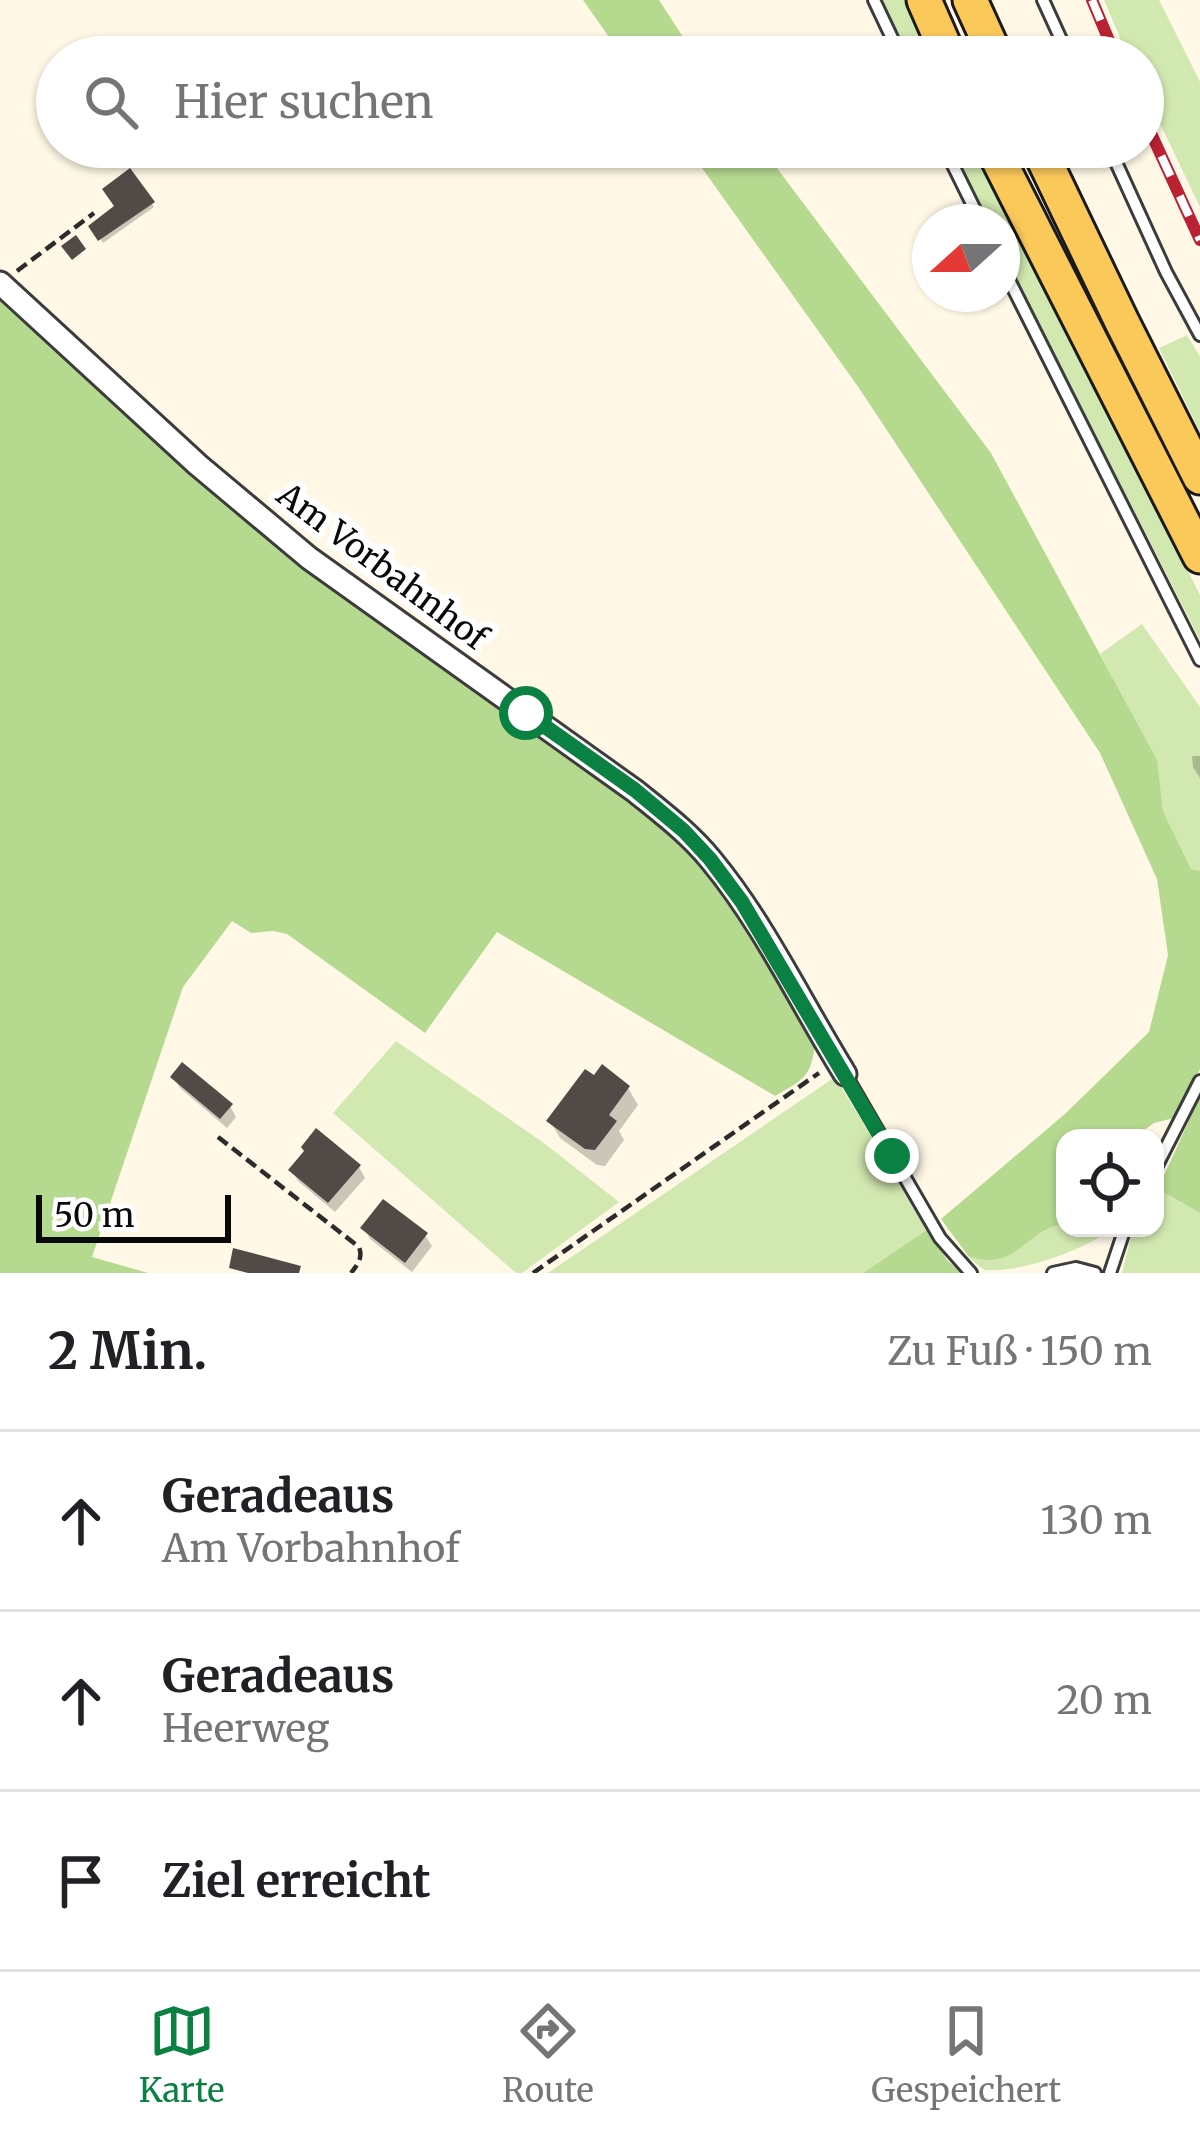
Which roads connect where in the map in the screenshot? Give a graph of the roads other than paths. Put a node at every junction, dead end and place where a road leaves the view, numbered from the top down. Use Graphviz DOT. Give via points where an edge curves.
graph roads {
  1 [pos="874,0"];
  2 [pos="924,0"];
  3 [pos="970,0"];
  4 [pos="1043,0"];
  5 [pos="891,36"];
  6 [pos="940,36"];
  7 [pos="986,36"];
  8 [pos="1059,36"];
  9 [pos="954,168"];
  10 [pos="1003,168"];
  11 [pos="1048,168"];
  12 [pos="1119,168"];
  13 [pos="971,204"];
  14 [pos="1,284"];
  15 [pos="1020,302"];
  16 [pos="1200,335"];
  17 [pos="1200,477"];
  18 [pos="1200,556"];
  19 [pos="1200,660"];
  20 [pos="839,1065"];
  21 [pos="1200,1081"];
  22 [pos="1164,1151"];
  23 [pos="1122,1237"];
  24 [pos="971,1273"];
  25 [pos="1054,1273"];
  26 [pos="1095,1273"];
  27 [pos="1110,1273"];
  1 -- 5 [label="lane"];
  2 -- 6 [label="main road"];
  3 -- 7 [label="main road"];
  4 -- 8 [label="lane"];
  9 -- 13 [label="lane"];
  10 -- 18 [label="main road"];
  11 -- 17 [label="main road"];
  12 -- 16 [label="lane"];
  14 -- 20 [label="street, Am Vorbahnhof" via="308,558 684,831 742,902"];
  15 -- 19 [label="lane"];
  20 -- 24 [label="lane" via="940,1238"];
  21 -- 22 [label="lane"];
  23 -- 27 [label="lane"];
  25 -- 26 [label="lane"];
}
